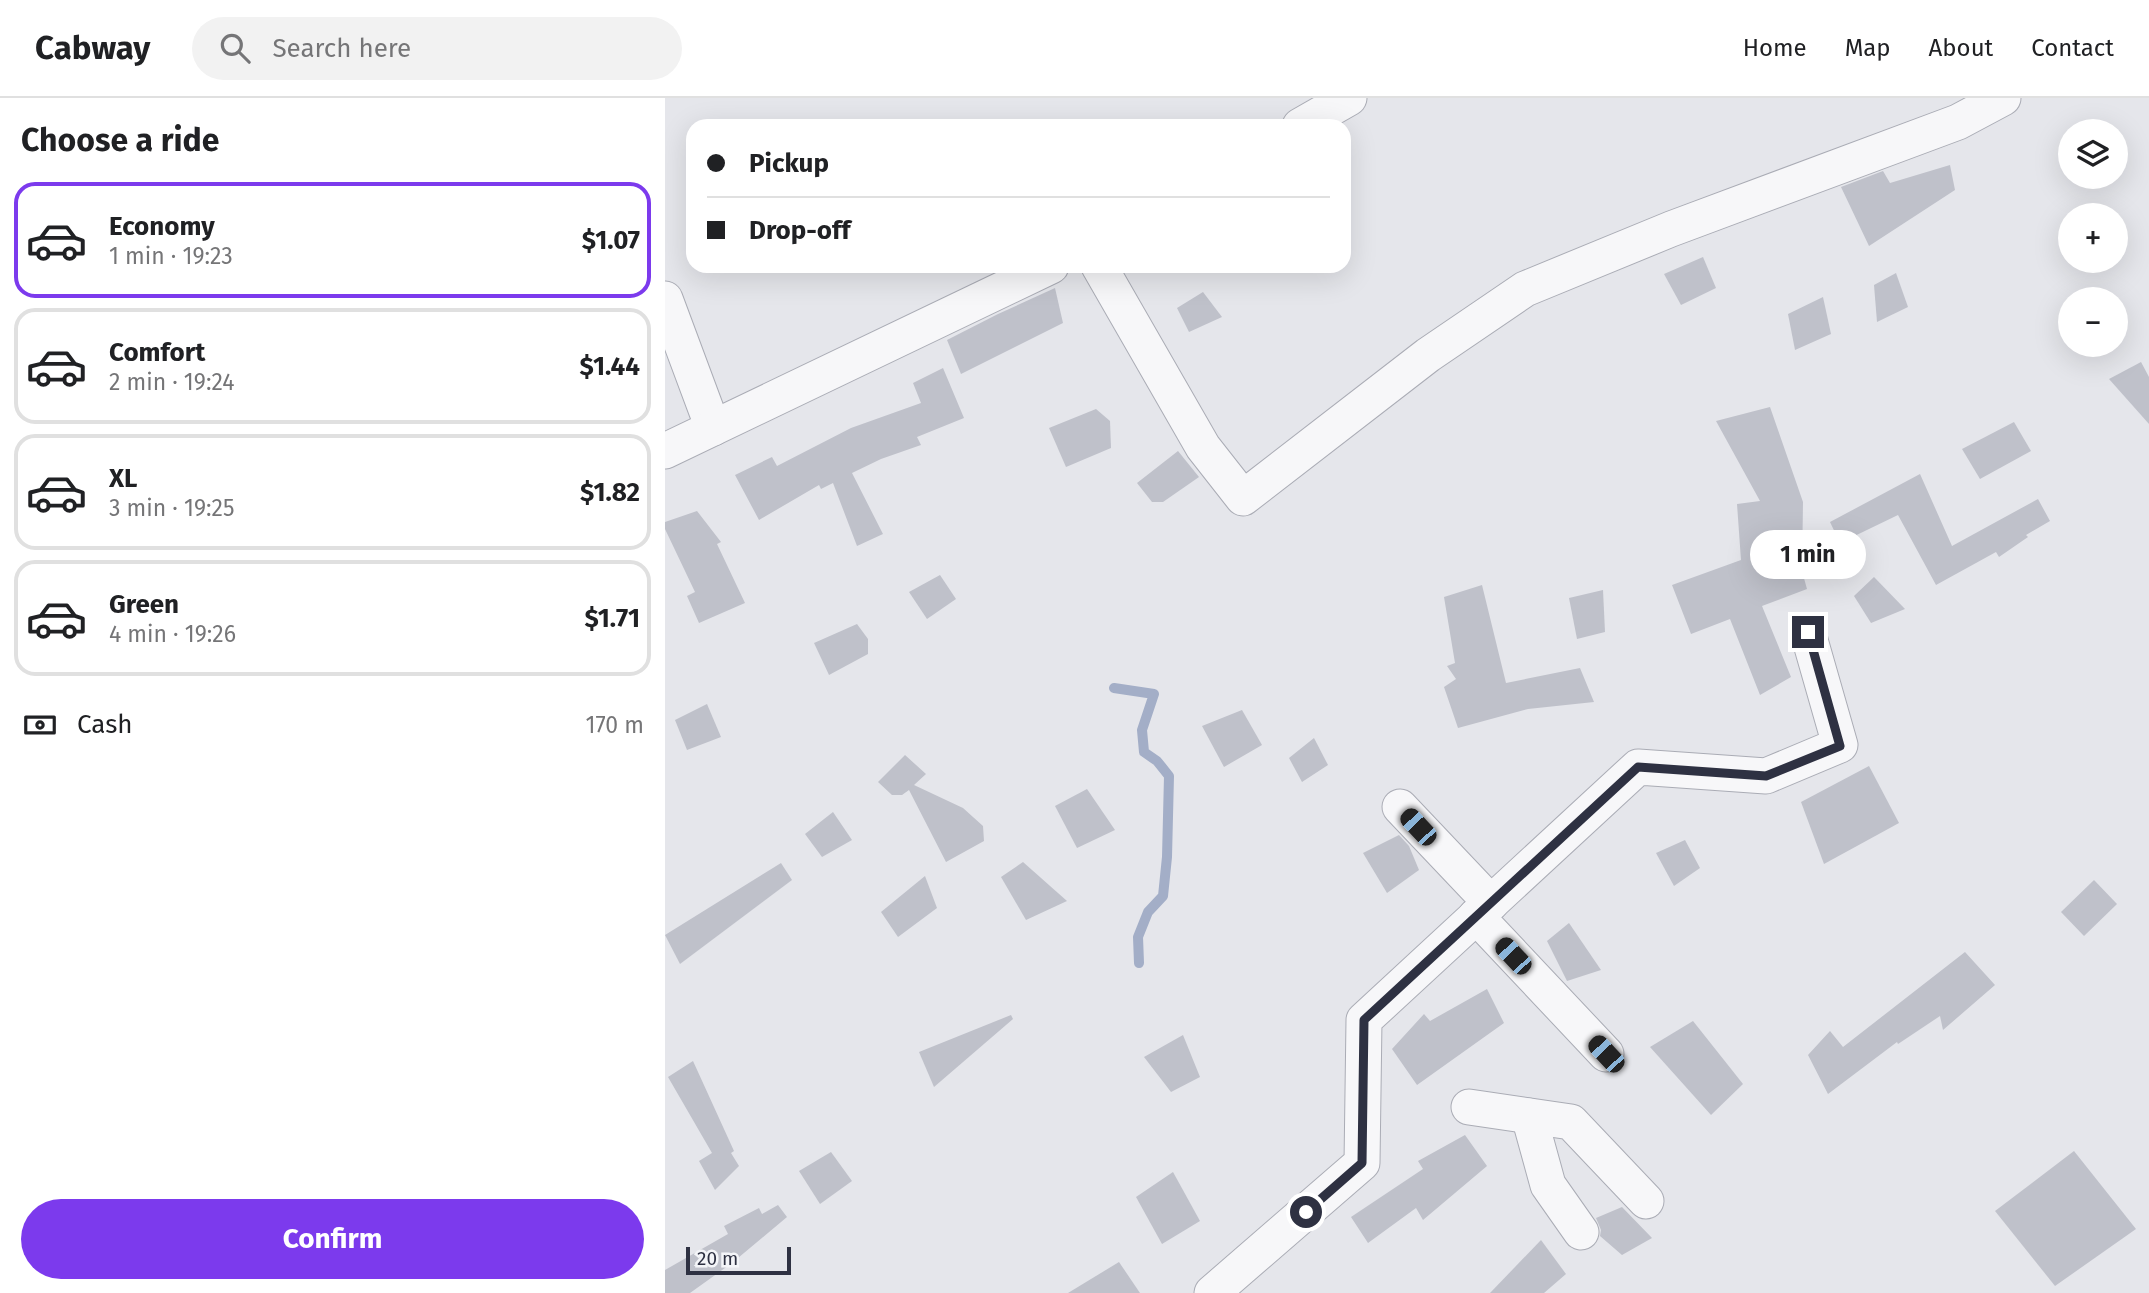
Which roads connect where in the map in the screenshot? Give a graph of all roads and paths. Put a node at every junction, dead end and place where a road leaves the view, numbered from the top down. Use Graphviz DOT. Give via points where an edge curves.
graph roads {
  1 [pos="1349,98"];
  2 [pos="2003,98"];
  3 [pos="1312,119"];
  4 [pos="1036,273"];
  5 [pos="1103,273"];
  6 [pos="665,299"];
  7 [pos="713,428"];
  8 [pos="665,451"];
  9 [pos="1808,632"];
  10 [pos="1400,807"];
  11 [pos="1483,910"];
  12 [pos="1606,1054"];
  13 [pos="1469,1107"];
  14 [pos="1529,1116"];
  15 [pos="1646,1201"];
  16 [pos="1581,1232"];
  17 [pos="1212,1293"];
  1 -- 3 [label="street"];
  2 -- 5 [label="street" via="1958,122 1525,289 1428,355 1243,499 1203,447"];
  4 -- 7 [label="street"];
  6 -- 7 [label="street"];
  7 -- 8 [label="street"];
  9 -- 11 [label="street" via="1840,746 1766,776 1638,767"];
  10 -- 11 [label="street"];
  11 -- 12 [label="street"];
  11 -- 17 [label="street" via="1364,1020 1362,1163"];
  13 -- 14 [label="street"];
  14 -- 15 [label="street" via="1571,1122"];
  14 -- 16 [label="street" via="1548,1185"];
}
